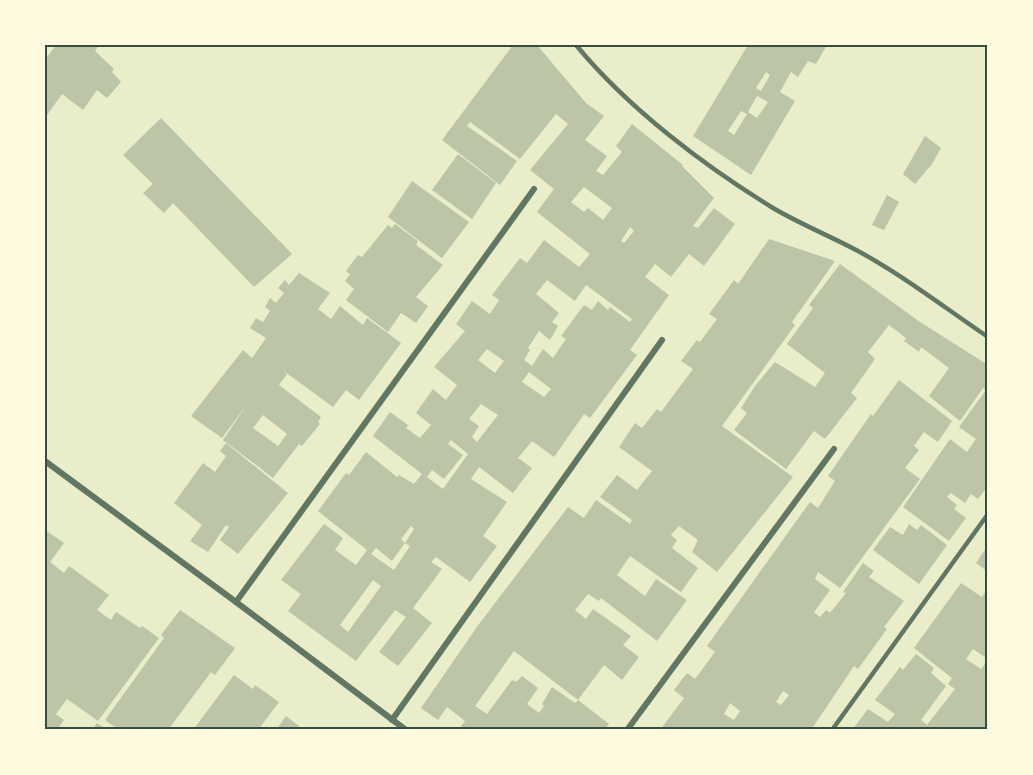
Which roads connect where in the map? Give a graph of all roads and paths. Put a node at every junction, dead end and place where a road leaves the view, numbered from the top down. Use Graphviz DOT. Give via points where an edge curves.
graph roads {
  1 [pos="576,45"];
  2 [pos="534,189"];
  3 [pos="988,337"];
  4 [pos="662,340"];
  5 [pos="834,449"];
  6 [pos="45,461"];
  7 [pos="988,514"];
  8 [pos="236,602"];
  9 [pos="392,720"];
  10 [pos="406,730"];
  11 [pos="627,730"];
  12 [pos="832,730"];
  1 -- 3 [label="lane" via="631,102 699,157 773,208 909,282"];
  2 -- 8 [label="street"];
  4 -- 9 [label="street"];
  5 -- 11 [label="street"];
  6 -- 8 [label="street"];
  7 -- 12 [label="lane"];
  8 -- 9 [label="street"];
  9 -- 10 [label="street"];
}
